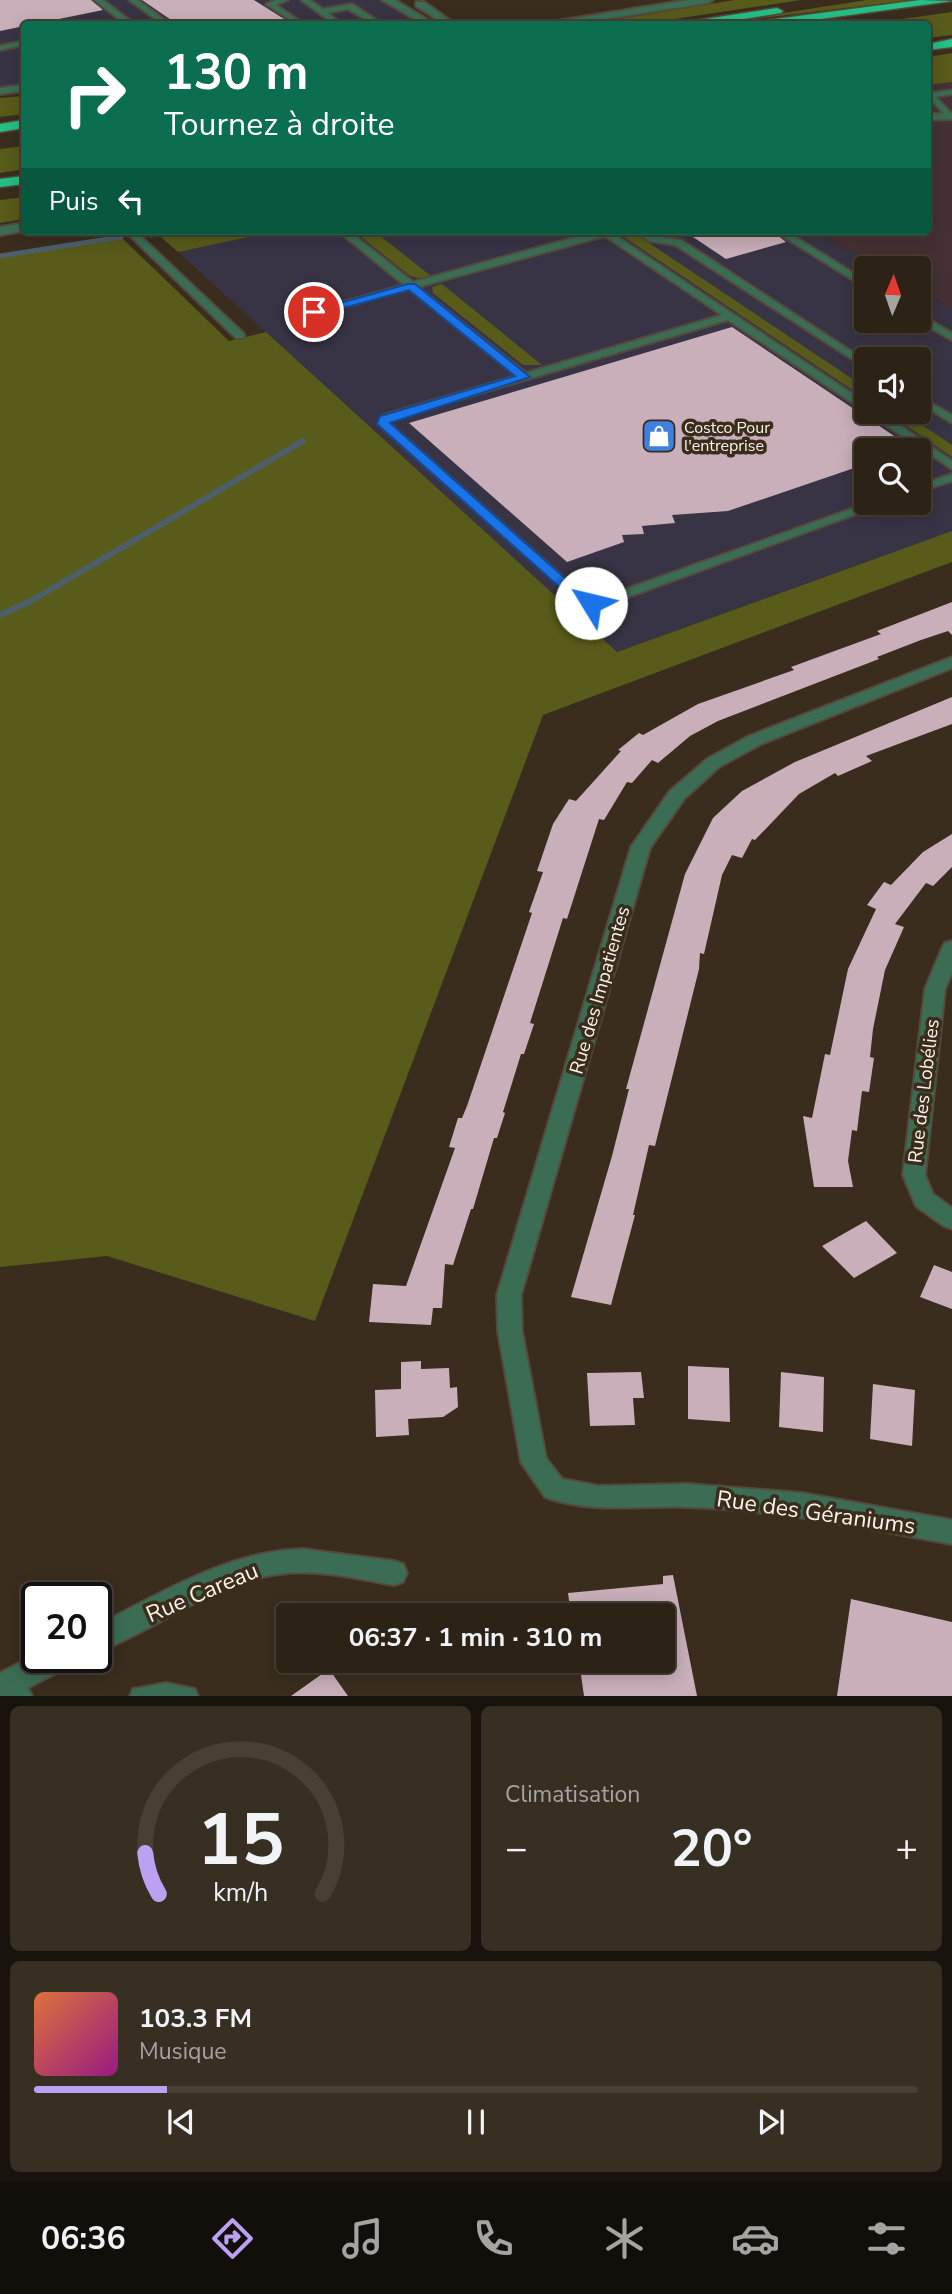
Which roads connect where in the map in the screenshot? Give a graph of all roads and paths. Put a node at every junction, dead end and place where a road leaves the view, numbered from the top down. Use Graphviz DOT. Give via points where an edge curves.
graph roads {
  1 [pos="98,0"];
  2 [pos="133,0"];
  3 [pos="285,0"];
  4 [pos="305,0"];
  5 [pos="387,0"];
  6 [pos="413,0"];
  7 [pos="708,0"];
  8 [pos="845,0"];
  9 [pos="947,0"];
  10 [pos="952,8"];
  11 [pos="321,12"];
  12 [pos="127,21"];
  13 [pos="162,21"];
  14 [pos="296,21"];
  15 [pos="334,21"];
  16 [pos="374,21"];
  17 [pos="425,21"];
  18 [pos="445,21"];
  19 [pos="576,21"];
  20 [pos="711,21"];
  21 [pos="784,21"];
  22 [pos="858,21"];
  23 [pos="952,43"];
  24 [pos="21,44"];
  25 [pos="931,46"];
  26 [pos="0,48"];
  27 [pos="21,88"];
  28 [pos="0,90"];
  29 [pos="952,92"];
  30 [pos="931,95"];
  31 [pos="931,97"];
  32 [pos="951,116"];
  33 [pos="931,117"];
  34 [pos="21,124"];
  35 [pos="0,128"];
  36 [pos="21,138"];
  37 [pos="0,142"];
  38 [pos="21,180"];
  39 [pos="0,184"];
  40 [pos="21,227"];
  41 [pos="0,231"];
  42 [pos="134,235"];
  43 [pos="348,235"];
  44 [pos="593,235"];
  45 [pos="608,235"];
  46 [pos="646,235"];
  47 [pos="785,235"];
  48 [pos="854,278"];
  49 [pos="411,286"];
  50 [pos="730,316"];
  51 [pos="292,318"];
  52 [pos="931,324"];
  53 [pos="240,336"];
  54 [pos="952,337"];
  55 [pos="854,357"];
  56 [pos="524,377"];
  57 [pos="854,400"];
  58 [pos="931,407"];
  59 [pos="952,420"];
  60 [pos="890,424"];
  61 [pos="952,466"];
  62 [pos="952,477"];
  63 [pos="931,485"];
  64 [pos="854,512"];
  65 [pos="952,662"];
  66 [pos="952,948"];
  67 [pos="952,1220"];
  68 [pos="554,1489"];
  69 [pos="952,1532"];
  70 [pos="394,1573"];
  71 [pos="112,1632"];
  72 [pos="34,1673"];
  73 [pos="12,1687"];
  74 [pos="140,1696"];
  75 [pos="188,1696"];
  1 -- 12 [label="lane"];
  2 -- 13 [label="lane"];
  3 -- 14 [label="lane" via="270,4"];
  4 -- 11 [label="lane"];
  5 -- 17 [label="street"];
  6 -- 18 [label="street"];
  7 -- 19 [label="street"];
  8 -- 20 [label="highway"];
  9 -- 21 [label="highway"];
  10 -- 22 [label="highway"];
  11 -- 15 [label="lane"];
  11 -- 16 [label="lane" via="348,6"];
  23 -- 25 [label="highway"];
  24 -- 26 [label="lane"];
  27 -- 28 [label="street"];
  29 -- 30 [label="lane"];
  31 -- 32 [label="lane"];
  32 -- 33 [label="street"];
  34 -- 35 [label="highway"];
  36 -- 37 [label="highway"];
  38 -- 39 [label="highway"];
  40 -- 41 [label="street"];
  42 -- 53 [label="lane"];
  43 -- 49 [label="lane"];
  44 -- 49 [label="lane"];
  45 -- 50 [label="lane"];
  46 -- 55 [label="lane" via="678,242"];
  47 -- 48 [label="lane"];
  49 -- 51 [label="lane"];
  49 -- 56 [label="lane"];
  50 -- 56 [label="lane"];
  50 -- 57 [label="lane"];
  52 -- 54 [label="lane"];
  56 -- 64 [label="lane" via="388,417 383,424 584,601 602,602"];
  58 -- 59 [label="lane"];
  60 -- 61 [label="lane"];
  62 -- 63 [label="lane"];
  65 -- 68 [label="street, Rue des Impatientes" via="755,740 713,763 677,795 641,847 509,1295 510,1331 534,1462"];
  66 -- 67 [label="street, Rue des Lobélies" via="935,989 914,1175 924,1200"];
  68 -- 69 [label="street, Rue des Géraniums" via="600,1498 687,1495 802,1505"];
  70 -- 71 [label="street, Rue Careau" via="328,1561 273,1563 197,1590"];
  72 -- 73 [label="street"];
  74 -- 75 [label="lane"];
}
